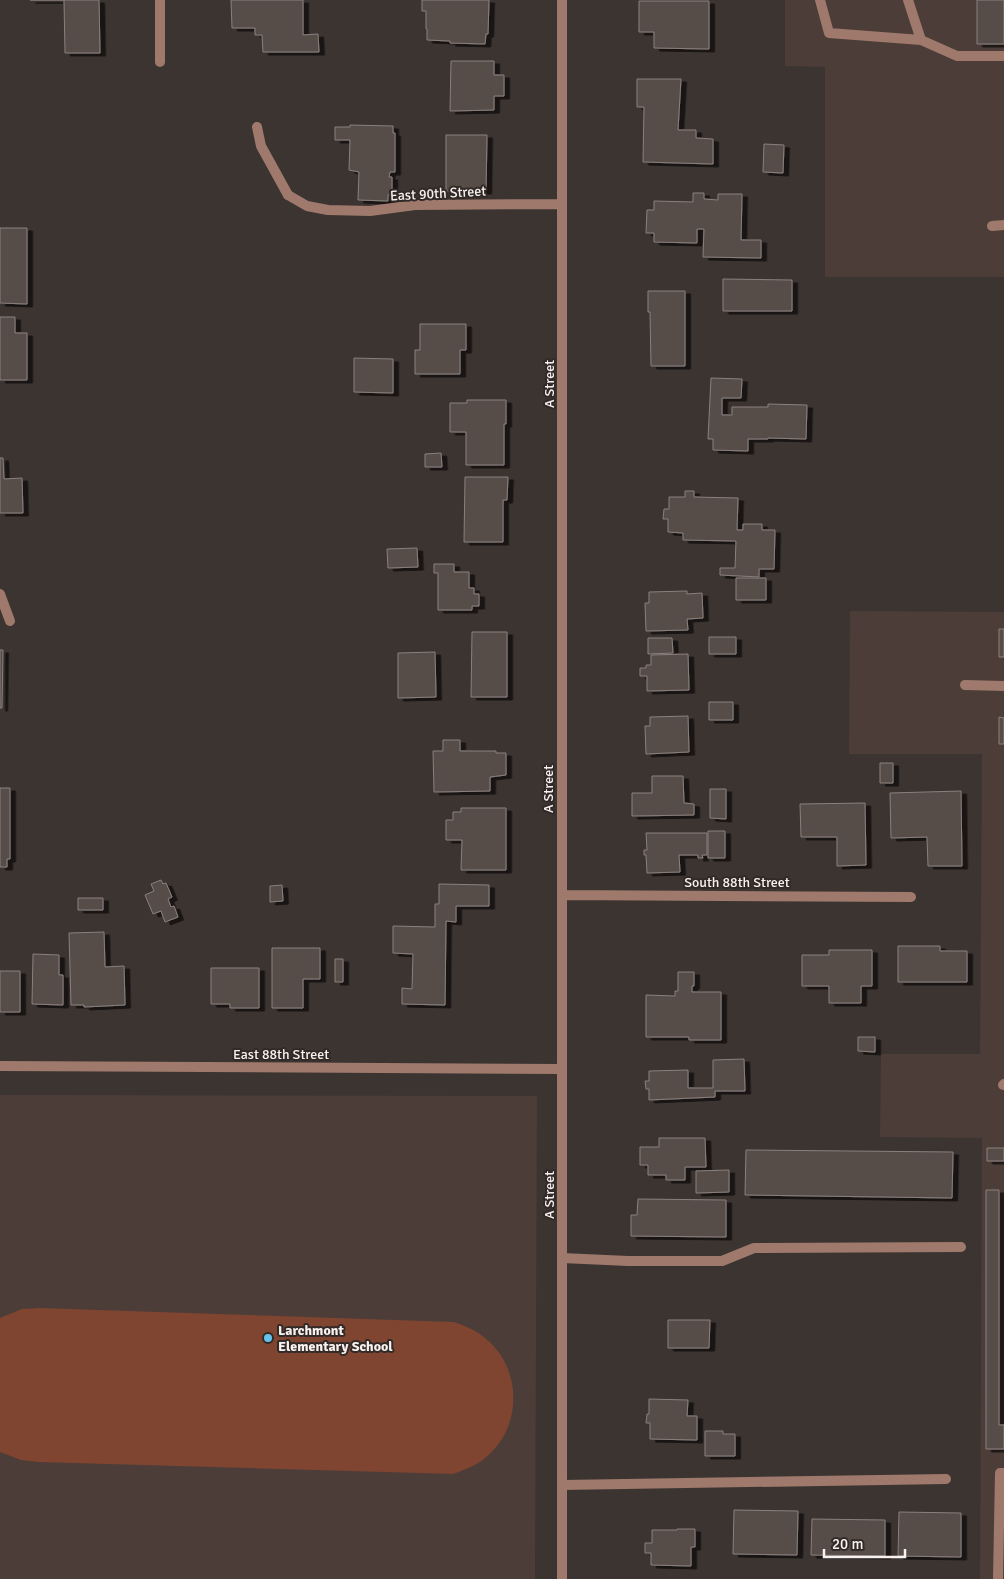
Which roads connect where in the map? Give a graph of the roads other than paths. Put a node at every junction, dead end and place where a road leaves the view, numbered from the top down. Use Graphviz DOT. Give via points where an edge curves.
graph roads {
  1 [pos="160,0"];
  2 [pos="562,0"];
  3 [pos="820,0"];
  4 [pos="908,0"];
  5 [pos="921,40"];
  6 [pos="1004,56"];
  7 [pos="160,62"];
  8 [pos="257,127"];
  9 [pos="562,204"];
  10 [pos="992,226"];
  11 [pos="1004,226"];
  12 [pos="0,594"];
  13 [pos="10,621"];
  14 [pos="965,685"];
  15 [pos="1004,686"];
  16 [pos="562,895"];
  17 [pos="911,897"];
  18 [pos="0,1066"];
  19 [pos="562,1069"];
  20 [pos="961,1247"];
  21 [pos="562,1258"];
  22 [pos="1004,1473"];
  23 [pos="946,1479"];
  24 [pos="562,1485"];
  25 [pos="562,1579"];
  26 [pos="998,1579"];
  1 -- 7 [label="street"];
  2 -- 9 [label="street, A Street"];
  3 -- 5 [label="street" via="828,33"];
  4 -- 5 [label="street"];
  5 -- 6 [label="street" via="957,56"];
  8 -- 9 [label="street, East 90th Street" via="261,146 288,195 307,206 370,211 415,205"];
  9 -- 16 [label="street, A Street"];
  10 -- 11 [label="street"];
  12 -- 13 [label="street"];
  14 -- 15 [label="street"];
  16 -- 17 [label="street, South 88th Street"];
  16 -- 19 [label="street, A Street"];
  18 -- 19 [label="street, East 88th Street"];
  19 -- 21 [label="street, A Street"];
  20 -- 21 [label="street" via="754,1248 722,1261"];
  21 -- 24 [label="street, A Street"];
  22 -- 26 [label="street" via="1000,1473"];
  23 -- 24 [label="street"];
  24 -- 25 [label="street, A Street"];
}
